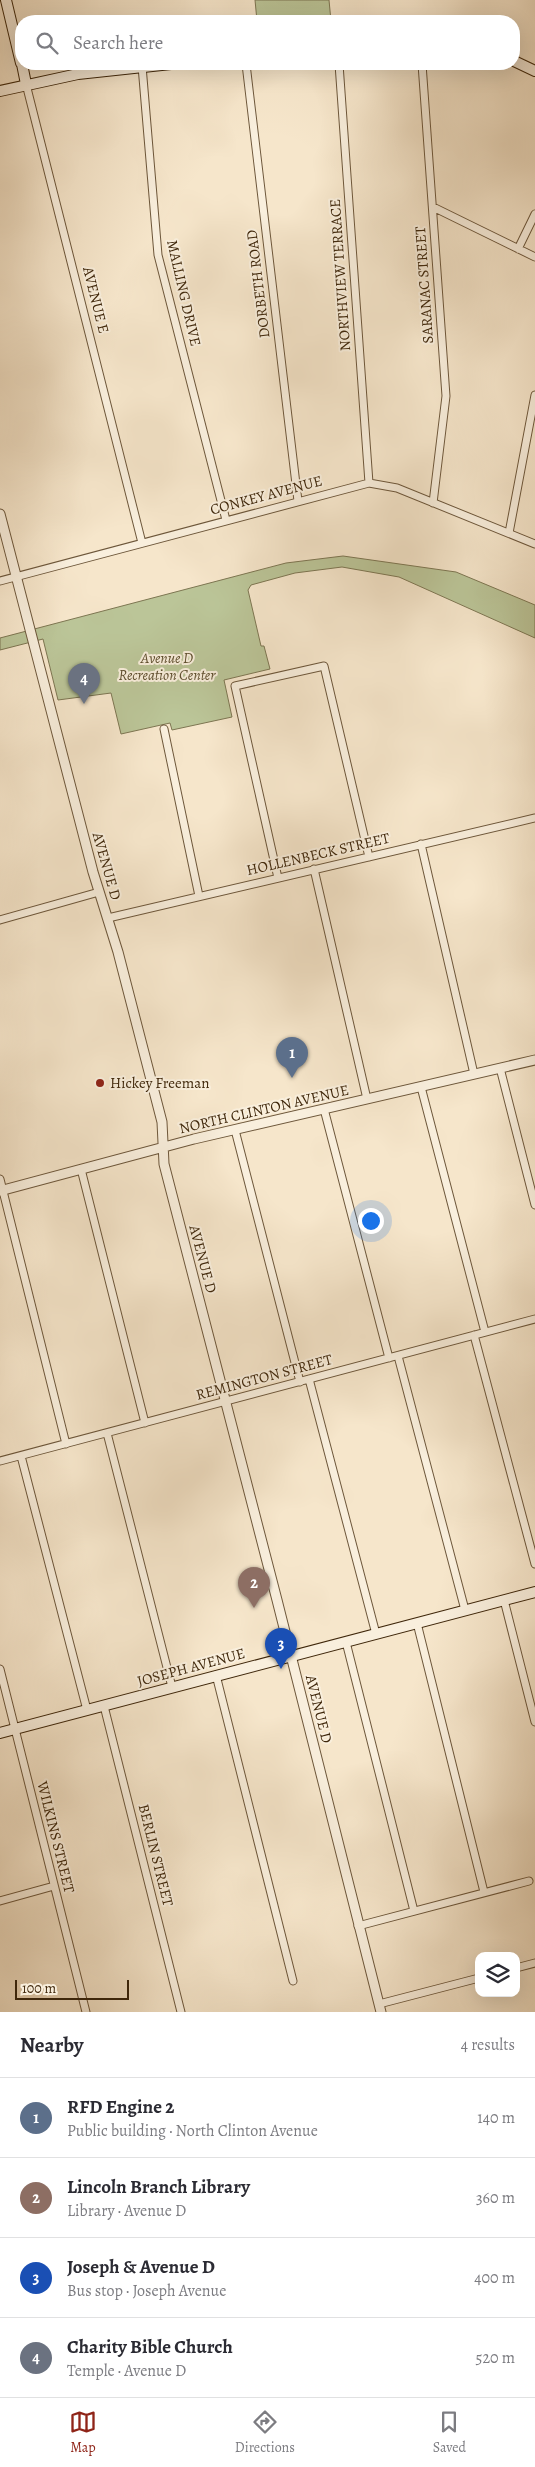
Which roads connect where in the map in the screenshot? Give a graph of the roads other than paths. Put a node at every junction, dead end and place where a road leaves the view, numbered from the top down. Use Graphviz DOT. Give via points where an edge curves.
graph roads {
  1 [pos="6,0"];
  2 [pos="15,38"];
  3 [pos="520,64"];
  4 [pos="23,70"];
  5 [pos="109,70"];
  6 [pos="142,70"];
  7 [pos="247,70"];
  8 [pos="339,70"];
  9 [pos="422,70"];
  10 [pos="535,71"];
  11 [pos="26,84"];
  12 [pos="0,91"];
  13 [pos="433,207"];
  14 [pos="535,214"];
  15 [pos="518,249"];
  16 [pos="535,257"];
  17 [pos="535,394"];
  18 [pos="369,483"];
  19 [pos="298,501"];
  20 [pos="433,503"];
  21 [pos="0,514"];
  22 [pos="226,520"];
  23 [pos="508,533"];
  24 [pos="142,543"];
  25 [pos="535,544"];
  26 [pos="16,576"];
  27 [pos="0,580"];
  28 [pos="164,729"];
  29 [pos="535,818"];
  30 [pos="422,844"];
  31 [pos="369,856"];
  32 [pos="314,869"];
  33 [pos="278,878"];
  34 [pos="99,892"];
  35 [pos="199,896"];
  36 [pos="108,918"];
  37 [pos="0,920"];
  38 [pos="535,1060"];
  39 [pos="500,1068"];
  40 [pos="474,1074"];
  41 [pos="421,1086"];
  42 [pos="367,1099"];
  43 [pos="324,1109"];
  44 [pos="235,1130"];
  45 [pos="163,1147"];
  46 [pos="81,1169"];
  47 [pos="0,1179"];
  48 [pos="1,1190"];
  49 [pos="535,1205"];
  50 [pos="535,1319"];
  51 [pos="485,1332"];
  52 [pos="474,1335"];
  53 [pos="398,1356"];
  54 [pos="389,1358"];
  55 [pos="309,1379"];
  56 [pos="300,1382"];
  57 [pos="226,1401"];
  58 [pos="145,1423"];
  59 [pos="107,1433"];
  60 [pos="66,1444"];
  61 [pos="21,1456"];
  62 [pos="0,1461"];
  63 [pos="535,1564"];
  64 [pos="535,1592"];
  65 [pos="504,1600"];
  66 [pos="465,1610"];
  67 [pos="417,1623"];
  68 [pos="376,1634"];
  69 [pos="346,1642"];
  70 [pos="291,1656"];
  71 [pos="0,1668"];
  72 [pos="216,1675"];
  73 [pos="172,1687"];
  74 [pos="104,1706"];
  75 [pos="87,1710"];
  76 [pos="535,1722"];
  77 [pos="16,1729"];
  78 [pos="0,1733"];
  79 [pos="529,1881"];
  80 [pos="54,1886"];
  81 [pos="484,1892"];
  82 [pos="0,1901"];
  83 [pos="414,1911"];
  84 [pos="358,1926"];
  85 [pos="535,1963"];
  86 [pos="520,1967"];
  87 [pos="475,1979"];
  88 [pos="292,1981"];
  89 [pos="380,2008"];
  90 [pos="83,2011"];
  91 [pos="181,2012"];
  1 -- 2 [label="main road, AVENUE E"];
  3 -- 10 [label="main road"];
  4 -- 11 [label="main road, AVENUE E"];
  5 -- 11 [label="main road"];
  6 -- 22 [label="street, MALLING DRIVE" via="158,255"];
  7 -- 19 [label="street, DORBETH ROAD"];
  8 -- 18 [label="street, NORTHVIEW TERRACE"];
  9 -- 13 [label="street, SARANAC STREET"];
  11 -- 12 [label="main road"];
  11 -- 24 [label="street, AVENUE E"];
  13 -- 15 [label="street"];
  13 -- 20 [label="street, SARANAC STREET" via="446,396"];
  14 -- 15 [label="street"];
  15 -- 16 [label="street"];
  17 -- 23 [label="street"];
  18 -- 19 [label="street, CONKEY AVENUE"];
  18 -- 20 [label="street, CONKEY AVENUE" via="391,486"];
  19 -- 22 [label="street, CONKEY AVENUE"];
  20 -- 23 [label="street, CONKEY AVENUE"];
  21 -- 26 [label="street, AVENUE D"];
  22 -- 24 [label="street, CONKEY AVENUE"];
  23 -- 25 [label="street, CONKEY AVENUE"];
  24 -- 26 [label="street, CONKEY AVENUE"];
  26 -- 27 [label="street, CONKEY AVENUE"];
  26 -- 34 [label="street, AVENUE D"];
  28 -- 35 [label="street"];
  29 -- 30 [label="street, HOLLENBECK STREET"];
  30 -- 31 [label="street, HOLLENBECK STREET"];
  30 -- 40 [label="street"];
  31 -- 32 [label="street, HOLLENBECK STREET"];
  31 -- 33 [label="street" via="324,666 235,686"];
  32 -- 33 [label="street, HOLLENBECK STREET"];
  32 -- 42 [label="street"];
  33 -- 35 [label="street, HOLLENBECK STREET"];
  34 -- 36 [label="street, AVENUE D"];
  34 -- 37 [label="street"];
  35 -- 36 [label="street, HOLLENBECK STREET"];
  36 -- 45 [label="street, AVENUE D" via="162,1122"];
  38 -- 39 [label="street, NORTH CLINTON AVENUE"];
  39 -- 40 [label="street, NORTH CLINTON AVENUE"];
  39 -- 49 [label="street"];
  40 -- 41 [label="street, NORTH CLINTON AVENUE"];
  41 -- 42 [label="street, NORTH CLINTON AVENUE"];
  41 -- 51 [label="street"];
  42 -- 43 [label="street, NORTH CLINTON AVENUE"];
  43 -- 44 [label="street, NORTH CLINTON AVENUE"];
  43 -- 54 [label="street"];
  44 -- 45 [label="street, NORTH CLINTON AVENUE"];
  44 -- 56 [label="street"];
  45 -- 46 [label="street, NORTH CLINTON AVENUE"];
  45 -- 57 [label="street, AVENUE D" via="164,1164"];
  46 -- 48 [label="street, NORTH CLINTON AVENUE"];
  46 -- 58 [label="street"];
  47 -- 48 [label="street"];
  48 -- 60 [label="street"];
  50 -- 51 [label="street, REMINGTON STREET"];
  51 -- 52 [label="street, REMINGTON STREET"];
  52 -- 53 [label="street, REMINGTON STREET"];
  52 -- 63 [label="street"];
  53 -- 54 [label="street, REMINGTON STREET"];
  53 -- 66 [label="street"];
  54 -- 55 [label="street, REMINGTON STREET"];
  55 -- 56 [label="street, REMINGTON STREET"];
  55 -- 68 [label="street"];
  56 -- 57 [label="street, REMINGTON STREET"];
  57 -- 58 [label="street, REMINGTON STREET"];
  57 -- 70 [label="street, AVENUE D"];
  58 -- 59 [label="street, REMINGTON STREET"];
  59 -- 60 [label="street, REMINGTON STREET"];
  59 -- 73 [label="street"];
  60 -- 61 [label="street, REMINGTON STREET"];
  61 -- 62 [label="street, REMINGTON STREET"];
  61 -- 75 [label="street"];
  64 -- 65 [label="main road, JOSEPH AVENUE"];
  65 -- 66 [label="main road, JOSEPH AVENUE"];
  65 -- 76 [label="street"];
  66 -- 67 [label="main road, JOSEPH AVENUE"];
  67 -- 68 [label="main road, JOSEPH AVENUE"];
  67 -- 81 [label="street"];
  68 -- 69 [label="main road, JOSEPH AVENUE"];
  69 -- 70 [label="main road, JOSEPH AVENUE"];
  69 -- 83 [label="street"];
  70 -- 72 [label="main road, JOSEPH AVENUE"];
  70 -- 84 [label="street, AVENUE D"];
  71 -- 77 [label="street, WILKINS STREET"];
  72 -- 73 [label="main road, JOSEPH AVENUE"];
  72 -- 88 [label="street"];
  73 -- 74 [label="main road, JOSEPH AVENUE"];
  74 -- 75 [label="main road, JOSEPH AVENUE"];
  74 -- 91 [label="street, BERLIN STREET"];
  75 -- 77 [label="main road, JOSEPH AVENUE"];
  77 -- 78 [label="main road, JOSEPH AVENUE"];
  77 -- 80 [label="street, WILKINS STREET"];
  79 -- 81 [label="street"];
  80 -- 82 [label="street"];
  80 -- 90 [label="street, WILKINS STREET"];
  81 -- 83 [label="street"];
  83 -- 84 [label="street"];
  84 -- 89 [label="street, AVENUE D"];
  85 -- 86 [label="street"];
  87 -- 89 [label="street"];
}
